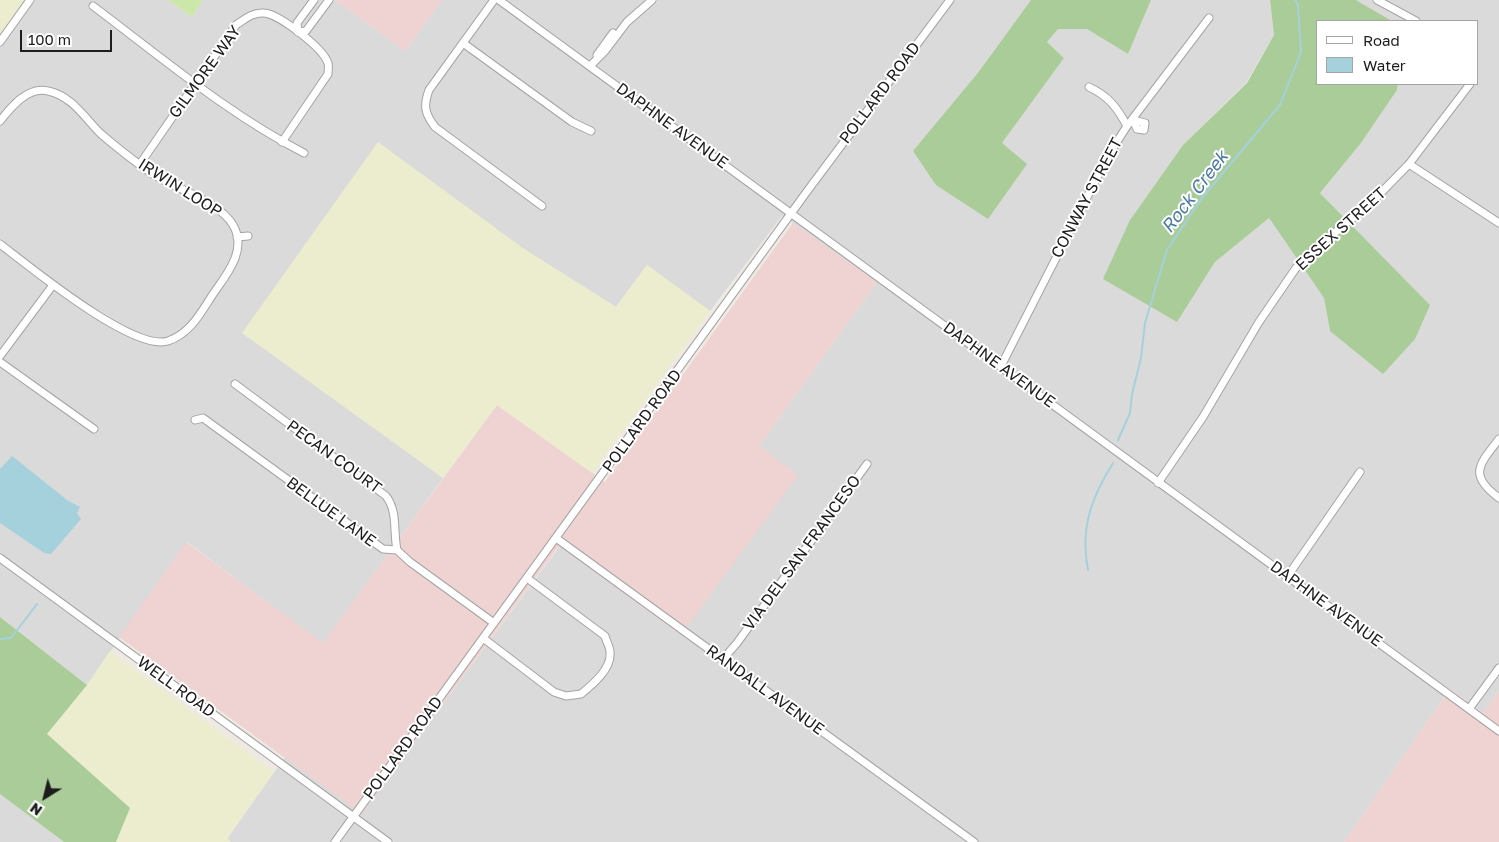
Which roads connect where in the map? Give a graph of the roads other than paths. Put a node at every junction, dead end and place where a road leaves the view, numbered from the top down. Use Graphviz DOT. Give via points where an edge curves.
graph roads {
  1 [pos="30,0"];
  2 [pos="314,0"];
  3 [pos="329,0"];
  4 [pos="494,0"];
  5 [pos="499,0"];
  6 [pos="652,0"];
  7 [pos="950,0"];
  8 [pos="1377,0"];
  9 [pos="93,6"];
  10 [pos="1209,18"];
  11 [pos="1414,20"];
  12 [pos="298,32"];
  13 [pos="0,42"];
  14 [pos="463,43"];
  15 [pos="590,66"];
  16 [pos="197,84"];
  17 [pos="1469,85"];
  18 [pos="1089,87"];
  19 [pos="0,121"];
  20 [pos="1127,126"];
  21 [pos="591,131"];
  22 [pos="282,142"];
  23 [pos="304,154"];
  24 [pos="140,164"];
  25 [pos="1409,164"];
  26 [pos="542,206"];
  27 [pos="791,216"];
  28 [pos="1499,223"];
  29 [pos="248,236"];
  30 [pos="237,237"];
  31 [pos="0,244"];
  32 [pos="53,285"];
  33 [pos="0,356"];
  34 [pos="0,362"];
  35 [pos="1001,366"];
  36 [pos="235,384"];
  37 [pos="195,420"];
  38 [pos="94,429"];
  39 [pos="1499,439"];
  40 [pos="867,464"];
  41 [pos="1360,472"];
  42 [pos="1158,483"];
  43 [pos="1499,498"];
  44 [pos="556,538"];
  45 [pos="397,550"];
  46 [pos="0,558"];
  47 [pos="1287,577"];
  48 [pos="527,578"];
  49 [pos="494,623"];
  50 [pos="483,638"];
  51 [pos="725,660"];
  52 [pos="1499,668"];
  53 [pos="1469,709"];
  54 [pos="1499,731"];
  55 [pos="354,816"];
  56 [pos="335,842"];
  57 [pos="388,842"];
  58 [pos="974,842"];
  1 -- 13 [label="street"];
  2 -- 12 [label="street" via="297,23"];
  3 -- 12 [label="street" via="306,31"];
  4 -- 14 [label="street"];
  5 -- 15 [label="street, DAPHNE AVENUE"];
  6 -- 15 [label="street" via="627,22"];
  7 -- 27 [label="street, POLLARD ROAD"];
  8 -- 11 [label="street"];
  9 -- 16 [label="street"];
  10 -- 20 [label="street, CONWAY STREET"];
  12 -- 16 [label="street, GILMORE WAY" via="267,13 249,16 236,25"];
  12 -- 22 [label="street, GILMORE WAY" via="321,51 328,63 328,74"];
  14 -- 21 [label="street" via="572,122"];
  14 -- 26 [label="street" via="429,90 424,104 427,117 435,127"];
  15 -- 27 [label="street, DAPHNE AVENUE"];
  16 -- 22 [label="street"];
  16 -- 24 [label="street, GILMORE WAY"];
  17 -- 25 [label="street, ESSEX STREET"];
  18 -- 20 [label="street" via="1111,101"];
  19 -- 24 [label="street, IRWIN LOOP" via="15,103 38,90 50,91 72,102 101,133"];
  20 -- 35 [label="street, CONWAY STREET" via="1087,194"];
  22 -- 23 [label="street"];
  24 -- 30 [label="street, IRWIN LOOP" via="185,193 214,206 233,226"];
  25 -- 28 [label="street"];
  25 -- 42 [label="street, ESSEX STREET" via="1368,206 1296,268"];
  27 -- 35 [label="street, DAPHNE AVENUE"];
  27 -- 44 [label="street, POLLARD ROAD"];
  29 -- 30 [label="street"];
  30 -- 32 [label="street" via="234,262 200,315 180,335 166,342 135,336"];
  31 -- 32 [label="street"];
  32 -- 33 [label="street"];
  34 -- 38 [label="street"];
  35 -- 42 [label="street, DAPHNE AVENUE"];
  36 -- 45 [label="street, PECAN COURT" via="386,496 394,506"];
  37 -- 45 [label="street, BELLUE LANE" via="202,418 218,429 382,549"];
  39 -- 43 [label="street" via="1480,463 1478,471 1486,488"];
  40 -- 51 [label="street, VIA DEL SAN FRANCESO"];
  41 -- 47 [label="street"];
  42 -- 47 [label="street, DAPHNE AVENUE"];
  44 -- 48 [label="street, POLLARD ROAD"];
  44 -- 51 [label="street, RANDALL AVENUE"];
  45 -- 49 [label="street, BELLUE LANE"];
  46 -- 55 [label="street, WELL ROAD"];
  47 -- 53 [label="street, DAPHNE AVENUE"];
  48 -- 49 [label="street, POLLARD ROAD"];
  48 -- 50 [label="street" via="605,636 610,651 609,662 601,674 580,694 560,694"];
  49 -- 50 [label="street, POLLARD ROAD"];
  50 -- 55 [label="street, POLLARD ROAD"];
  51 -- 58 [label="street, RANDALL AVENUE"];
  52 -- 53 [label="street"];
  53 -- 54 [label="street, DAPHNE AVENUE"];
  55 -- 56 [label="street, POLLARD ROAD"];
  55 -- 57 [label="street, WELL ROAD"];
}
